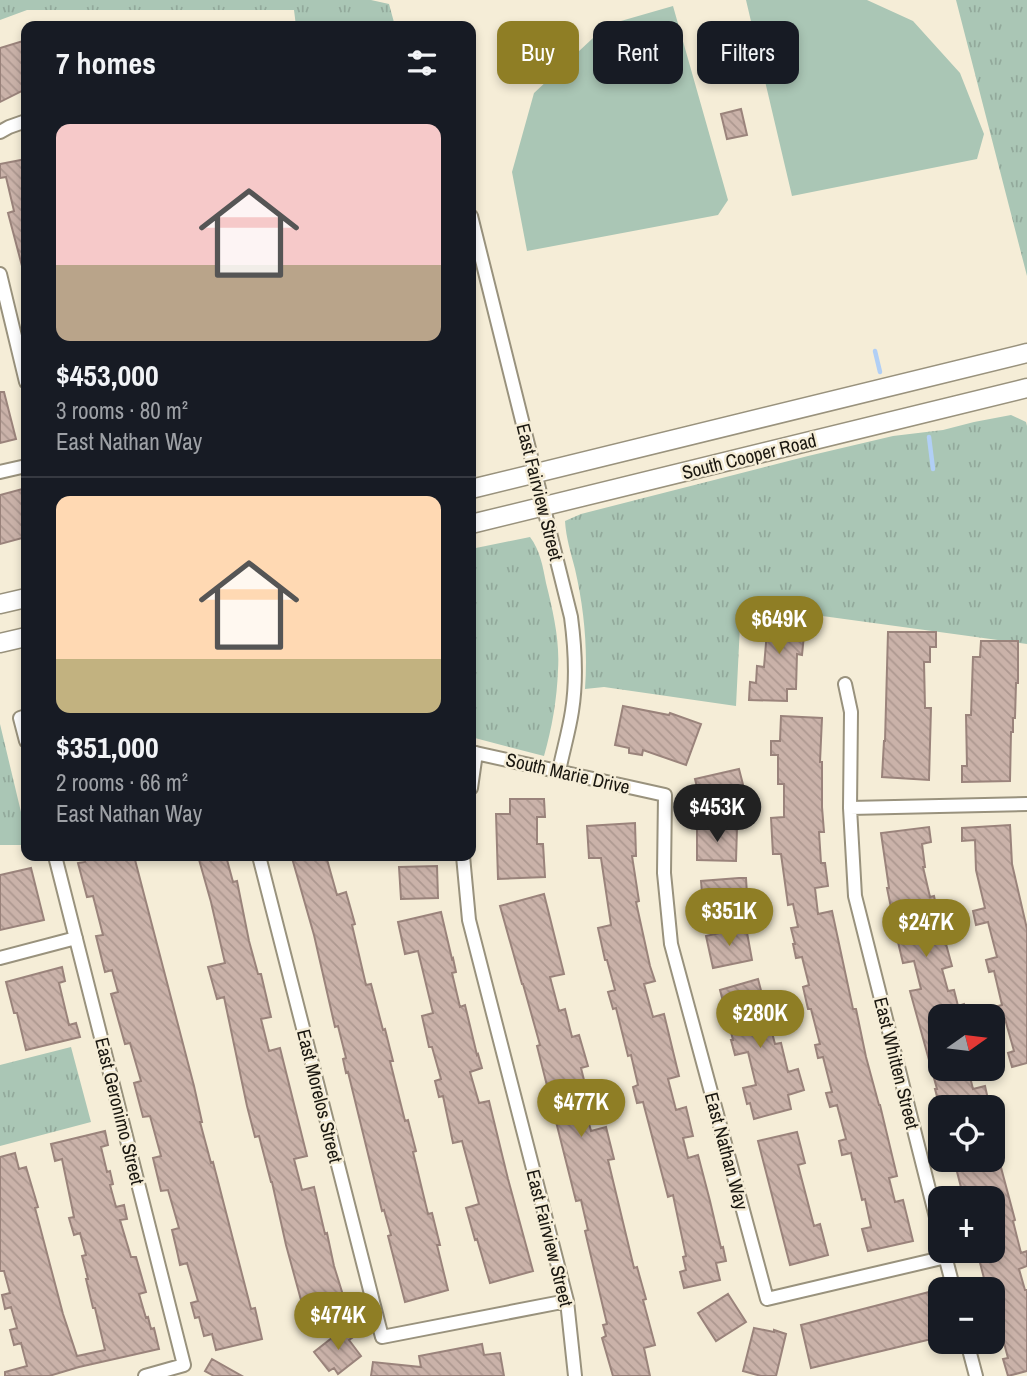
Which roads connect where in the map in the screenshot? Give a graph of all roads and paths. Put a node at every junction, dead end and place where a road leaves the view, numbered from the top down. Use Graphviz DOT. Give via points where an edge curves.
graph roads {
  1 [pos="21,123"];
  2 [pos="0,132"];
  3 [pos="476,236"];
  4 [pos="0,274"];
  5 [pos="1026,359"];
  6 [pos="21,361"];
  7 [pos="1027,388"];
  8 [pos="21,467"];
  9 [pos="0,472"];
  10 [pos="535,473"];
  11 [pos="476,488"];
  12 [pos="544,506"];
  13 [pos="476,523"];
  14 [pos="21,599"];
  15 [pos="0,604"];
  16 [pos="21,638"];
  17 [pos="0,643"];
  18 [pos="845,684"];
  19 [pos="476,753"];
  20 [pos="559,771"];
  21 [pos="665,796"];
  22 [pos="1027,804"];
  23 [pos="850,808"];
  24 [pos="56,861"];
  25 [pos="260,861"];
  26 [pos="463,861"];
  27 [pos="76,938"];
  28 [pos="0,958"];
  29 [pos="928,1186"];
  30 [pos="928,1258"];
  31 [pos="567,1301"];
  32 [pos="970,1354"];
  33 [pos="145,1376"];
  34 [pos="575,1376"];
  35 [pos="976,1376"];
  1 -- 2 [label="street"];
  3 -- 10 [label="street, East Fairview Street"];
  4 -- 6 [label="street"];
  5 -- 10 [label="main road, South Cooper Road"];
  7 -- 12 [label="main road, South Cooper Road"];
  8 -- 9 [label="street"];
  10 -- 11 [label="main road, South Cooper Road"];
  10 -- 12 [label="street, East Fairview Street"];
  12 -- 13 [label="main road, South Cooper Road"];
  12 -- 20 [label="street, East Fairview Street" via="574,638 572,711"];
  14 -- 15 [label="main road"];
  16 -- 17 [label="main road"];
  18 -- 23 [label="street, East Whitten Street" via="851,712"];
  19 -- 20 [label="street, South Marie Drive"];
  20 -- 21 [label="street, South Marie Drive"];
  21 -- 30 [label="street, East Nathan Way" via="664,873 671,944 767,1299"];
  22 -- 23 [label="street"];
  23 -- 29 [label="street, East Whitten Street" via="855,896"];
  24 -- 27 [label="street, East Geronimo Street"];
  25 -- 31 [label="street, East Morelos Street" via="382,1337"];
  26 -- 31 [label="street, East Fairview Street" via="468,920"];
  27 -- 28 [label="street"];
  27 -- 33 [label="street, East Geronimo Street" via="184,1365"];
  31 -- 34 [label="street, East Fairview Street"];
  32 -- 35 [label="street"];
}
